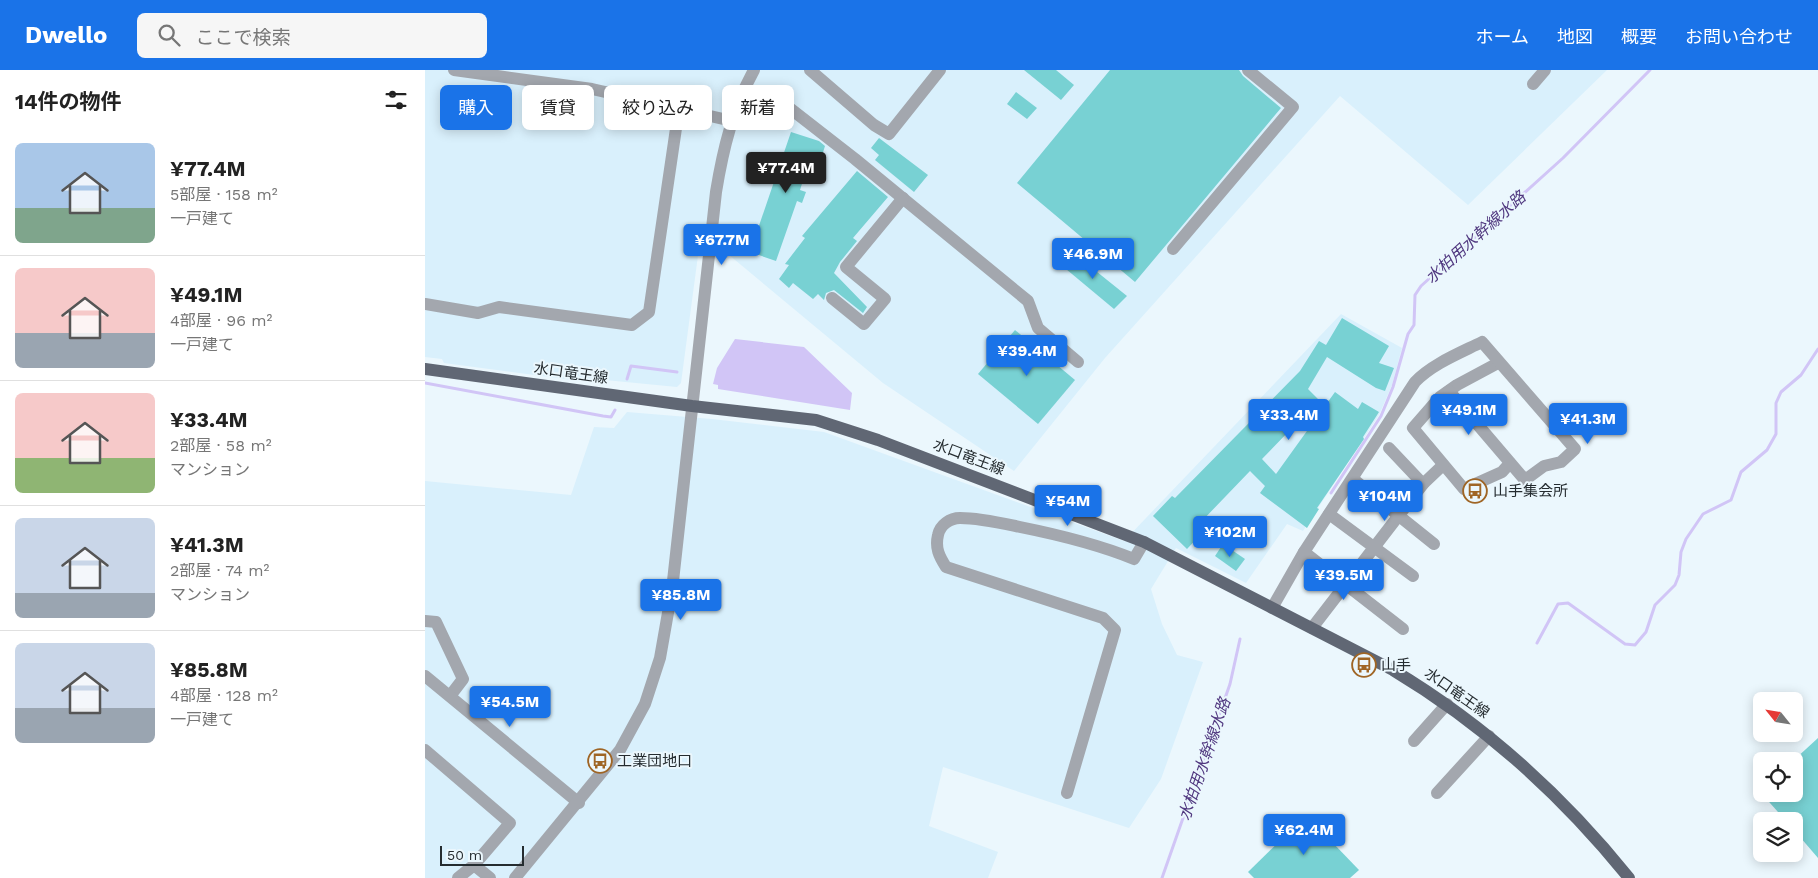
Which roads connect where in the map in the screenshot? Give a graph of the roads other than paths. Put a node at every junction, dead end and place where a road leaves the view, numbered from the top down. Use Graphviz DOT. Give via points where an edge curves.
graph roads {
  1 [pos="454,70"];
  2 [pos="754,70"];
  3 [pos="809,70"];
  4 [pos="940,70"];
  5 [pos="1248,70"];
  6 [pos="1545,70"];
  7 [pos="1533,84"];
  8 [pos="746,85"];
  9 [pos="604,91"];
  10 [pos="794,112"];
  11 [pos="676,130"];
  12 [pos="729,130"];
  13 [pos="903,198"];
  14 [pos="1173,249"];
  15 [pos="832,298"];
  16 [pos="425,304"];
  17 [pos="1079,362"];
  18 [pos="1498,362"];
  19 [pos="425,369"];
  20 [pos="1449,391"];
  21 [pos="692,406"];
  22 [pos="1389,448"];
  23 [pos="1510,463"];
  24 [pos="1443,465"];
  25 [pos="1353,479"];
  26 [pos="1423,484"];
  27 [pos="1329,514"];
  28 [pos="1399,516"];
  29 [pos="1144,542"];
  30 [pos="1434,544"];
  31 [pos="1373,548"];
  32 [pos="1303,552"];
  33 [pos="1413,576"];
  34 [pos="1345,584"];
  35 [pos="1272,608"];
  36 [pos="425,621"];
  37 [pos="1312,628"];
  38 [pos="1403,629"];
  39 [pos="425,676"];
  40 [pos="450,696"];
  41 [pos="1447,704"];
  42 [pos="1489,736"];
  43 [pos="1414,741"];
  44 [pos="425,750"];
  45 [pos="1067,793"];
  46 [pos="1437,793"];
  47 [pos="579,803"];
  48 [pos="475,865"];
  49 [pos="458,878"];
  50 [pos="490,878"];
  51 [pos="515,878"];
  52 [pos="1629,878"];
  1 -- 9 [label="street"];
  2 -- 8 [label="street"];
  3 -- 4 [label="street" via="889,134"];
  5 -- 14 [label="street" via="1293,107"];
  6 -- 7 [label="street"];
  10 -- 13 [label="street"];
  11 -- 16 [label="street" via="649,312 632,324 499,307 478,313"];
  12 -- 21 [label="street" via="716,192"];
  13 -- 15 [label="street" via="846,267 885,299 864,324"];
  13 -- 17 [label="street" via="1028,301 1038,328"];
  18 -- 20 [label="street"];
  18 -- 23 [label="street" via="1575,449 1561,462 1544,466 1525,480"];
  18 -- 25 [label="street" via="1482,342 1419,377"];
  19 -- 21 [label="main road, 水口竜王線"];
  20 -- 23 [label="street"];
  20 -- 24 [label="street" via="1413,428"];
  21 -- 29 [label="main road, 水口竜王線" via="816,420 887,443"];
  21 -- 47 [label="street" via="672,590 660,658 636,723 620,750"];
  22 -- 26 [label="street"];
  23 -- 24 [label="street" via="1502,472 1464,489"];
  24 -- 26 [label="street"];
  25 -- 27 [label="street"];
  25 -- 28 [label="street"];
  26 -- 28 [label="street"];
  27 -- 31 [label="street"];
  27 -- 32 [label="street"];
  28 -- 30 [label="street"];
  28 -- 31 [label="street"];
  29 -- 35 [label="main road, 水口竜王線"];
  29 -- 45 [label="street" via="1134,559 1082,541 1001,523 959,518 947,521 938,532 936,544 946,566 1103,618 1115,630"];
  31 -- 33 [label="street"];
  31 -- 34 [label="street"];
  32 -- 34 [label="street"];
  32 -- 35 [label="street"];
  34 -- 37 [label="street"];
  34 -- 38 [label="street"];
  35 -- 37 [label="main road, 水口竜王線"];
  36 -- 40 [label="street" via="436,622 463,679"];
  37 -- 41 [label="main road, 水口竜王線" via="1393,670"];
  39 -- 40 [label="street"];
  40 -- 47 [label="street"];
  41 -- 42 [label="main road, 水口竜王線"];
  41 -- 43 [label="street"];
  42 -- 46 [label="street"];
  42 -- 52 [label="main road, 水口竜王線" via="1591,832"];
  44 -- 48 [label="street" via="510,823"];
  47 -- 51 [label="street"];
  48 -- 49 [label="street"];
  48 -- 50 [label="street"];
}
